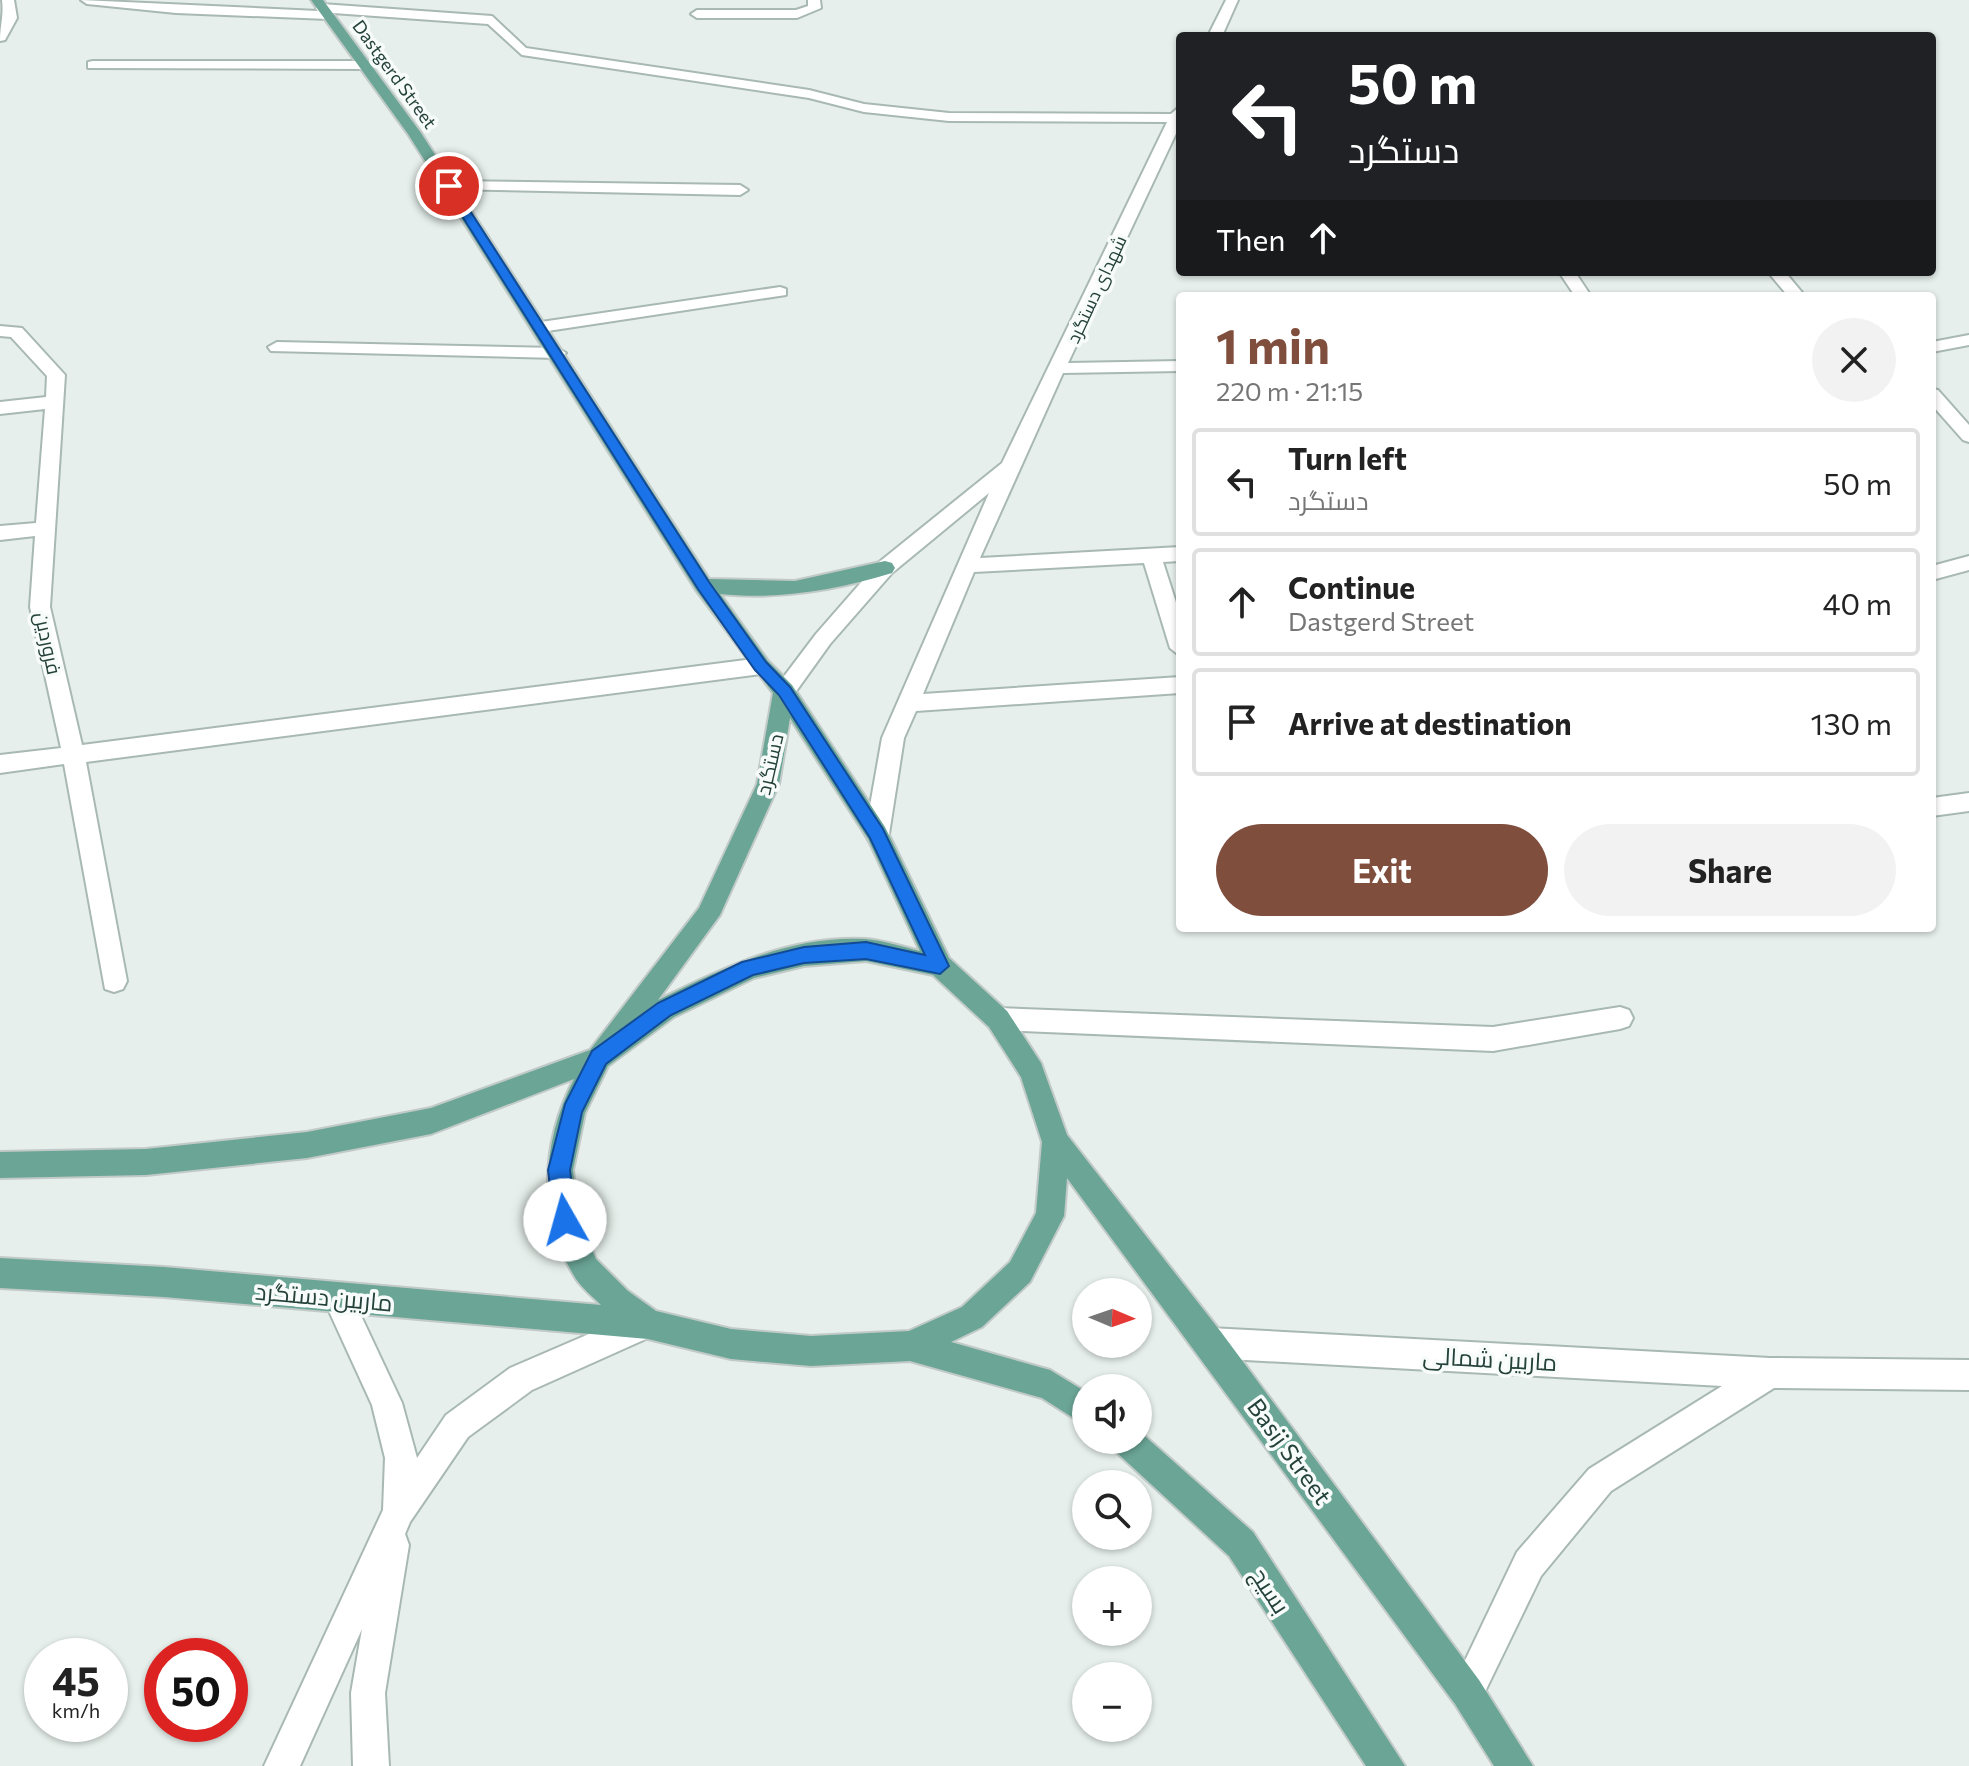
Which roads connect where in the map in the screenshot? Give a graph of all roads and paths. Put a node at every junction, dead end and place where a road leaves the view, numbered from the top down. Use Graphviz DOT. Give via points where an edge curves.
graph roads {
  1 [pos="8,0"];
  2 [pos="87,0"];
  3 [pos="814,0"];
  4 [pos="1232,0"];
  5 [pos="322,7"];
  6 [pos="697,14"];
  7 [pos="1217,32"];
  8 [pos="0,37"];
  9 [pos="93,65"];
  10 [pos="364,65"];
  11 [pos="1176,124"];
  12 [pos="449,186"];
  13 [pos="740,190"];
  14 [pos="1780,276"];
  15 [pos="780,292"];
  16 [pos="1794,292"];
  17 [pos="541,327"];
  18 [pos="0,331"];
  19 [pos="1969,340"];
  20 [pos="1936,346"];
  21 [pos="277,347"];
  22 [pos="557,353"];
  23 [pos="1176,366"];
  24 [pos="1059,368"];
  25 [pos="1936,399"];
  26 [pos="54,402"];
  27 [pos="0,408"];
  28 [pos="1969,436"];
  29 [pos="1010,466"];
  30 [pos="45,529"];
  31 [pos="0,533"];
  32 [pos="1176,554"];
  33 [pos="1151,555"];
  34 [pos="1969,563"];
  35 [pos="968,566"];
  36 [pos="885,568"];
  37 [pos="1936,572"];
  38 [pos="703,585"];
  39 [pos="1176,630"];
  40 [pos="761,666"];
  41 [pos="1176,685"];
  42 [pos="784,691"];
  43 [pos="907,703"];
  44 [pos="74,757"];
  45 [pos="0,764"];
  46 [pos="1969,802"];
  47 [pos="1936,806"];
  48 [pos="877,834"];
  49 [pos="940,966"];
  50 [pos="114,981"];
  51 [pos="1620,1018"];
  52 [pos="998,1019"];
  53 [pos="599,1058"];
  54 [pos="1056,1142"];
  55 [pos="0,1165"];
  56 [pos="0,1273"];
  57 [pos="338,1298"];
  58 [pos="649,1324"];
  59 [pos="1210,1343"];
  60 [pos="910,1346"];
  61 [pos="1770,1373"];
  62 [pos="1969,1375"];
  63 [pos="1072,1401"];
  64 [pos="1141,1454"];
  65 [pos="399,1511"];
  66 [pos="1467,1692"];
  67 [pos="282,1766"];
  68 [pos="371,1766"];
  69 [pos="1387,1766"];
  70 [pos="1515,1766"];
  1 -- 8 [label="street" via="11,18"];
  2 -- 5 [label="street" via="176,9"];
  3 -- 6 [label="street" via="815,8 797,14"];
  4 -- 7 [label="street"];
  5 -- 10 [label="main road, Dastgerd Street"];
  5 -- 11 [label="street" via="492,20 522,51 783,89 864,108 949,117"];
  9 -- 10 [label="street"];
  10 -- 12 [label="main road, Dastgerd Street"];
  11 -- 24 [label="street, شهدای دستگرد"];
  12 -- 13 [label="street"];
  12 -- 17 [label="main road, Dastgerd Street"];
  14 -- 16 [label="street"];
  15 -- 17 [label="street"];
  17 -- 22 [label="main road, Dastgerd Street"];
  18 -- 26 [label="street, فروردین" via="16,332 56,375"];
  19 -- 20 [label="street"];
  21 -- 22 [label="street"];
  22 -- 38 [label="main road, Dastgerd Street"];
  23 -- 24 [label="street"];
  24 -- 29 [label="street, شهدای دستگرد"];
  25 -- 28 [label="street"];
  26 -- 27 [label="street"];
  26 -- 30 [label="street, فروردین"];
  29 -- 35 [label="street, شهدای دستگرد"];
  29 -- 36 [label="street, شهدای دستگرد"];
  30 -- 31 [label="street"];
  30 -- 44 [label="street, فروردین" via="40,607"];
  32 -- 33 [label="street"];
  33 -- 35 [label="street"];
  33 -- 39 [label="street"];
  34 -- 37 [label="street"];
  35 -- 43 [label="street, شهدای دستگرد"];
  36 -- 38 [label="main road" via="830,585 789,590"];
  36 -- 42 [label="street, شهدای دستگرد"];
  38 -- 40 [label="main road, Dastgerd Street"];
  40 -- 42 [label="main road, Dastgerd Street"];
  40 -- 44 [label="street"];
  41 -- 43 [label="street"];
  42 -- 48 [label="main road, دستگرد"];
  42 -- 53 [label="main road, دستگرد" via="768,784 708,915"];
  43 -- 48 [label="street, شهدای دستگرد" via="893,738"];
  44 -- 45 [label="street"];
  44 -- 50 [label="street, فروردین"];
  46 -- 47 [label="street"];
  48 -- 49 [label="main road, دستگرد"];
  49 -- 52 [label="main road"];
  49 -- 53 [label="main road" via="866,950 804,955 749,968 665,1009"];
  51 -- 52 [label="street" via="1493,1039"];
  52 -- 54 [label="main road" via="1032,1072"];
  53 -- 55 [label="main road" via="431,1121 307,1145 146,1162"];
  53 -- 58 [label="main road, دستگرد" via="572,1111 559,1170 565,1220 586,1269"];
  54 -- 59 [label="main road, Basij Street"];
  54 -- 60 [label="main road" via="1050,1216 1020,1272 972,1317"];
  56 -- 57 [label="main road, ماربین دستگرد"];
  57 -- 58 [label="main road, ماربین دستگرد"];
  57 -- 65 [label="street" via="387,1403 401,1458"];
  58 -- 60 [label="main road" via="731,1344 811,1351"];
  58 -- 65 [label="street" via="521,1379 457,1426"];
  59 -- 61 [label="street, ماربین شمالی"];
  59 -- 66 [label="main road, Basij Street"];
  60 -- 63 [label="main road" via="1050,1385"];
  61 -- 62 [label="street, ماربین شمالی"];
  61 -- 66 [label="street" via="1600,1480 1529,1564"];
  64 -- 69 [label="main road, بسیج" via="1241,1544"];
  65 -- 67 [label="street"];
  65 -- 68 [label="street" via="368,1693"];
  66 -- 70 [label="main road, Basij Street"];
}
